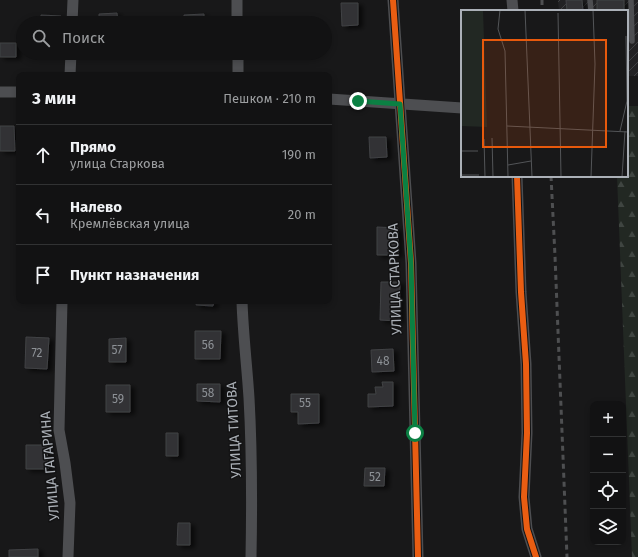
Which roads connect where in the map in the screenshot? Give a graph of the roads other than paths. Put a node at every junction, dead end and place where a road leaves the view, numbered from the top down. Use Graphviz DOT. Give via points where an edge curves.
graph roads {
  1 [pos="73,0"];
  2 [pos="236,0"];
  3 [pos="394,0"];
  4 [pos="512,0"];
  5 [pos="590,0"];
  6 [pos="631,0"];
  7 [pos="513,10"];
  8 [pos="591,10"];
  9 [pos="72,16"];
  10 [pos="237,16"];
  11 [pos="632,41"];
  12 [pos="71,60"];
  13 [pos="238,60"];
  14 [pos="70,72"];
  15 [pos="238,72"];
  16 [pos="0,92"];
  17 [pos="16,92"];
  18 [pos="332,99"];
  19 [pos="400,104"];
  20 [pos="461,108"];
  21 [pos="517,177"];
  22 [pos="62,304"];
  23 [pos="242,304"];
  24 [pos="68,557"];
  25 [pos="251,557"];
  26 [pos="418,557"];
  27 [pos="536,557"];
  1 -- 9 [label="street"];
  2 -- 10 [label="street"];
  3 -- 19 [label="street, УЛИЦА СТАРКОВА"];
  4 -- 7 [label="street"];
  5 -- 8 [label="lane"];
  6 -- 11 [label="lane"];
  12 -- 14 [label="street"];
  13 -- 15 [label="street"];
  16 -- 17 [label="street"];
  18 -- 19 [label="street"];
  19 -- 20 [label="street"];
  19 -- 26 [label="street, УЛИЦА СТАРКОВА" via="411,263"];
  21 -- 27 [label="street" via="526,364 527,433 524,497 527,529"];
  22 -- 24 [label="street, УЛИЦА ГАГАРИНА" via="59,430 70,503"];
  23 -- 25 [label="street, УЛИЦА ТИТОВА" via="252,475"];
}
